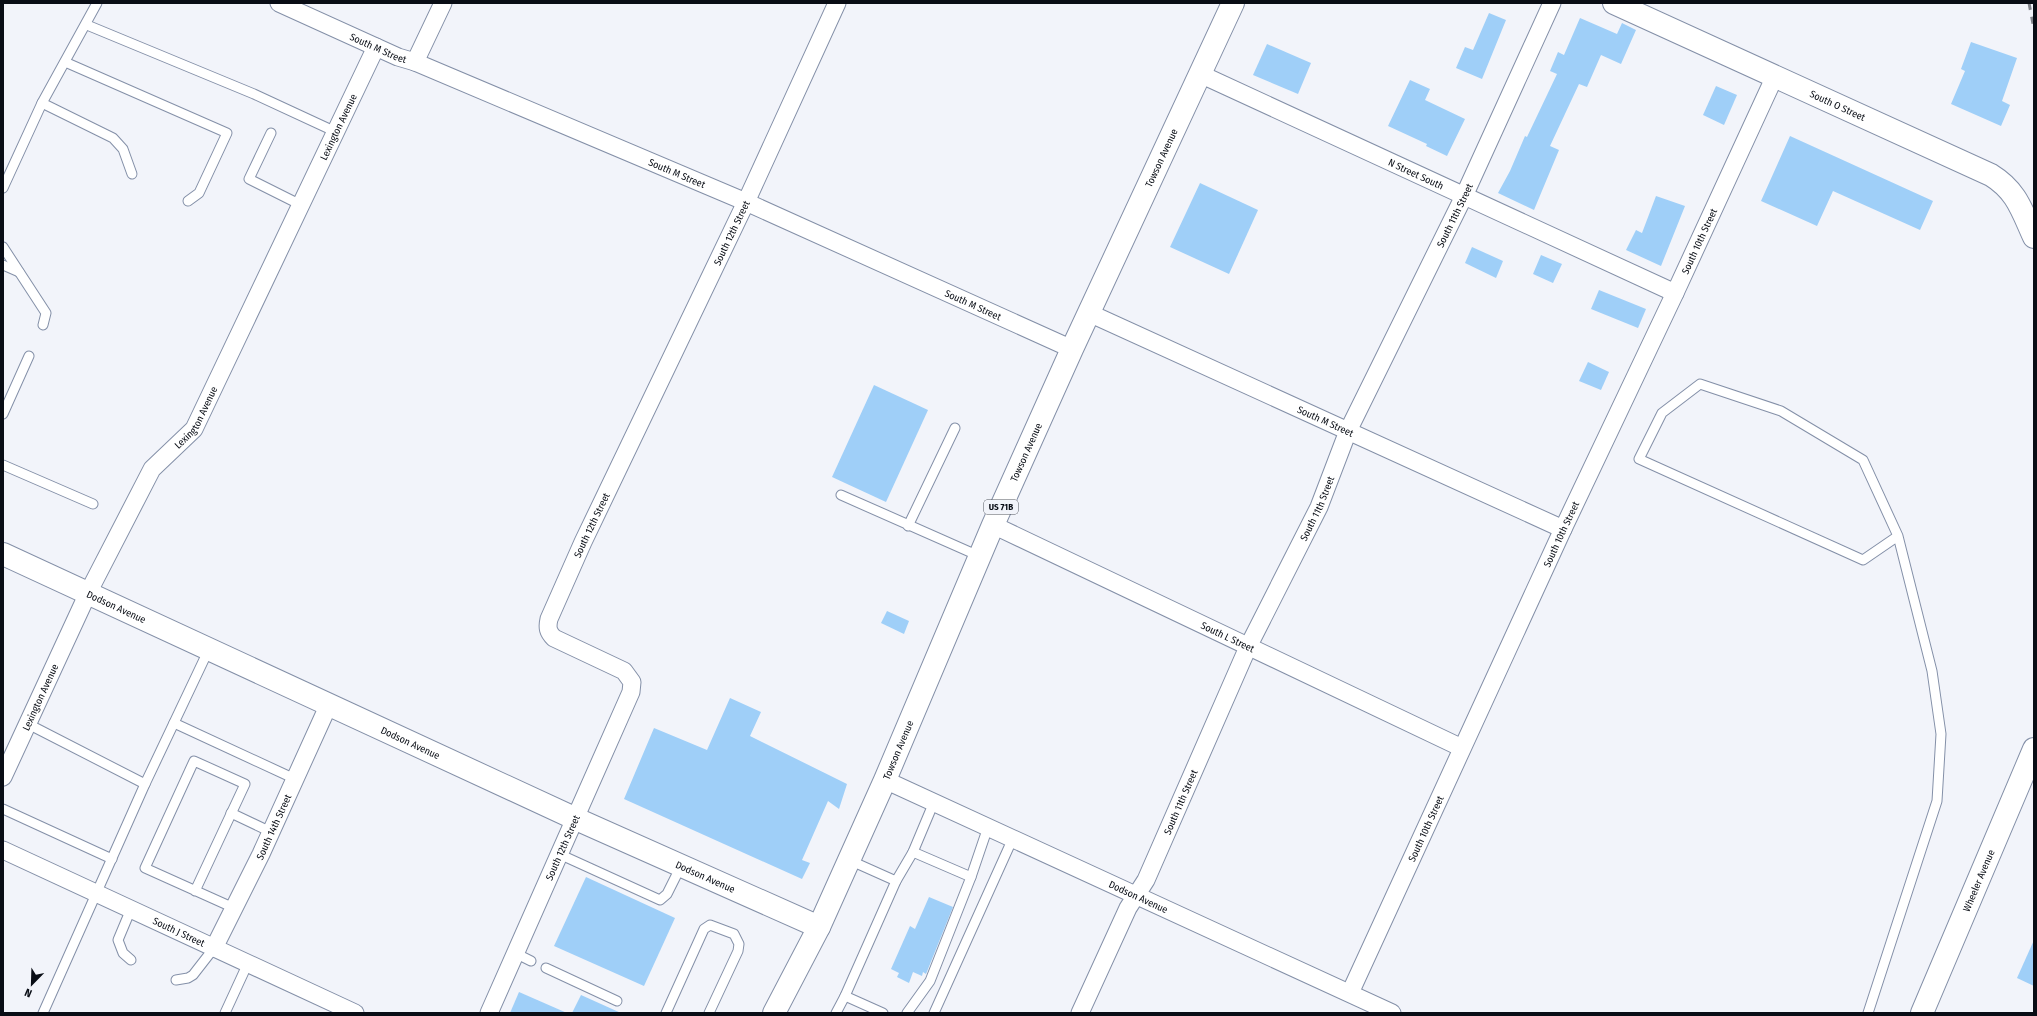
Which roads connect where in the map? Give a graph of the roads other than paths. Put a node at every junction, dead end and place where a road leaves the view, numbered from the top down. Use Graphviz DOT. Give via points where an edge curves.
graph roads {
  1 [pos="97,3"];
  2 [pos="279,3"];
  3 [pos="443,3"];
  4 [pos="837,3"];
  5 [pos="1233,3"];
  6 [pos="1552,3"];
  7 [pos="1614,3"];
  8 [pos="87,25"];
  9 [pos="376,47"];
  10 [pos="65,62"];
  11 [pos="415,62"];
  12 [pos="1200,74"];
  13 [pos="1775,76"];
  14 [pos="42,103"];
  15 [pos="336,132"];
  16 [pos="271,133"];
  17 [pos="132,174"];
  18 [pos="3,188"];
  19 [pos="1464,196"];
  20 [pos="188,201"];
  21 [pos="746,202"];
  22 [pos="301,205"];
  23 [pos="2034,237"];
  24 [pos="3,247"];
  25 [pos="3,264"];
  26 [pos="19,272"];
  27 [pos="1676,293"];
  28 [pos="1089,313"];
  29 [pos="43,325"];
  30 [pos="1072,349"];
  31 [pos="29,356"];
  32 [pos="6,401"];
  33 [pos="3,414"];
  34 [pos="955,428"];
  35 [pos="1348,431"];
  36 [pos="3,465"];
  37 [pos="841,495"];
  38 [pos="93,504"];
  39 [pos="993,525"];
  40 [pos="908,526"];
  41 [pos="1563,529"];
  42 [pos="1898,536"];
  43 [pos="3,554"];
  44 [pos="979,556"];
  45 [pos="88,593"];
  46 [pos="1248,647"];
  47 [pos="209,649"];
  48 [pos="329,704"];
  49 [pos="174,723"];
  50 [pos="28,724"];
  51 [pos="1462,748"];
  52 [pos="2034,748"];
  53 [pos="3,777"];
  54 [pos="295,779"];
  55 [pos="885,780"];
  56 [pos="145,784"];
  57 [pos="934,802"];
  58 [pos="3,809"];
  59 [pos="231,813"];
  60 [pos="574,818"];
  61 [pos="988,827"];
  62 [pos="271,832"];
  63 [pos="1013,838"];
  64 [pos="3,850"];
  65 [pos="913,852"];
  66 [pos="559,854"];
  67 [pos="112,859"];
  68 [pos="849,860"];
  69 [pos="681,865"];
  70 [pos="971,877"];
  71 [pos="896,881"];
  72 [pos="195,891"];
  73 [pos="97,894"];
  74 [pos="1137,894"];
  75 [pos="234,908"];
  76 [pos="131,909"];
  77 [pos="819,927"];
  78 [pos="214,948"];
  79 [pos="515,953"];
  80 [pos="131,960"];
  81 [pos="531,961"];
  82 [pos="248,963"];
  83 [pos="546,968"];
  84 [pos="176,980"];
  85 [pos="1350,993"];
  86 [pos="845,996"];
  87 [pos="617,1001"];
  88 [pos="1375,1010"];
  89 [pos="43,1013"];
  90 [pos="225,1013"];
  91 [pos="355,1013"];
  92 [pos="489,1013"];
  93 [pos="666,1013"];
  94 [pos="709,1013"];
  95 [pos="776,1013"];
  96 [pos="836,1013"];
  97 [pos="883,1013"];
  98 [pos="907,1013"];
  99 [pos="934,1013"];
  100 [pos="1080,1013"];
  101 [pos="1392,1013"];
  102 [pos="1868,1013"];
  103 [pos="1922,1013"];
  1 -- 8 [label="lane"];
  2 -- 9 [label="street, South M Street"];
  3 -- 11 [label="street"];
  4 -- 21 [label="street, South 12th Street"];
  5 -- 12 [label="main road, Towson Avenue / US 71B"];
  6 -- 19 [label="street, South 11th Street"];
  7 -- 13 [label="main road, South O Street"];
  8 -- 10 [label="lane"];
  8 -- 15 [label="lane" via="254,94"];
  9 -- 11 [label="street, South M Street"];
  9 -- 15 [label="street, Lexington Avenue"];
  10 -- 14 [label="lane"];
  10 -- 20 [label="lane" via="228,133 199,193"];
  11 -- 21 [label="street, South M Street"];
  12 -- 19 [label="street, N Street South"];
  12 -- 28 [label="main road, Towson Avenue / US 71B"];
  13 -- 23 [label="main road, South O Street" via="2001,181 2017,198"];
  13 -- 27 [label="street, South 10th Street"];
  14 -- 17 [label="lane" via="113,138 123,149"];
  14 -- 18 [label="lane"];
  15 -- 22 [label="street, Lexington Avenue"];
  16 -- 22 [label="lane" via="249,179"];
  19 -- 27 [label="street, N Street South"];
  19 -- 35 [label="street, South 11th Street"];
  21 -- 30 [label="street, South M Street"];
  21 -- 60 [label="street, South 12th Street" via="583,542 549,619 547,627 554,638 624,671 632,682 631,692"];
  22 -- 45 [label="street, Lexington Avenue" via="194,429 152,469"];
  24 -- 26 [label="lane"];
  25 -- 26 [label="lane"];
  26 -- 29 [label="lane" via="46,313"];
  27 -- 41 [label="street, South 10th Street"];
  28 -- 30 [label="main road, Towson Avenue / US 71B"];
  28 -- 35 [label="street, South M Street"];
  30 -- 39 [label="main road, Towson Avenue / US 71B"];
  31 -- 32 [label="lane"];
  32 -- 33 [label="lane"];
  34 -- 40 [label="lane"];
  35 -- 41 [label="street, South M Street"];
  35 -- 46 [label="street, South 11th Street" via="1319,508"];
  36 -- 38 [label="lane"];
  37 -- 40 [label="lane"];
  39 -- 44 [label="main road, Towson Avenue / US 71B"];
  39 -- 46 [label="street, South L Street"];
  40 -- 44 [label="lane"];
  41 -- 51 [label="street, South 10th Street"];
  42 -- 42 [label="lane" via="1863,460 1781,411 1700,384 1662,413 1638,459 1863,560"];
  42 -- 102 [label="lane" via="1932,671 1941,734 1937,801"];
  43 -- 45 [label="main road, Dodson Avenue"];
  44 -- 55 [label="main road, Towson Avenue / US 71B"];
  45 -- 47 [label="main road, Dodson Avenue"];
  45 -- 50 [label="street, Lexington Avenue"];
  46 -- 51 [label="street, South L Street"];
  46 -- 74 [label="street, South 11th Street" via="1146,880"];
  47 -- 48 [label="main road, Dodson Avenue"];
  47 -- 49 [label="lane"];
  48 -- 54 [label="street, South 14th Street"];
  48 -- 60 [label="main road, Dodson Avenue"];
  49 -- 54 [label="lane"];
  49 -- 56 [label="lane"];
  50 -- 53 [label="street, Lexington Avenue"];
  50 -- 56 [label="lane"];
  51 -- 85 [label="street, South 10th Street"];
  52 -- 103 [label="main road, Wheeler Avenue"];
  54 -- 62 [label="street, South 14th Street"];
  55 -- 57 [label="street, Dodson Avenue"];
  55 -- 68 [label="main road, Towson Avenue / US 71B"];
  56 -- 67 [label="lane"];
  57 -- 61 [label="street, Dodson Avenue"];
  57 -- 65 [label="lane"];
  58 -- 67 [label="lane"];
  59 -- 62 [label="lane"];
  59 -- 72 [label="lane"];
  59 -- 72 [label="lane" via="245,784 194,761 145,868"];
  60 -- 66 [label="street, South 12th Street"];
  60 -- 69 [label="main road, Dodson Avenue"];
  61 -- 63 [label="street, Dodson Avenue"];
  61 -- 70 [label="lane"];
  62 -- 75 [label="street, South 14th Street"];
  63 -- 74 [label="street, Dodson Avenue"];
  63 -- 99 [label="lane"];
  64 -- 73 [label="street, South J Street"];
  65 -- 70 [label="lane"];
  65 -- 71 [label="lane"];
  66 -- 69 [label="lane" via="660,900 667,894"];
  66 -- 79 [label="street, South 12th Street"];
  67 -- 73 [label="lane"];
  68 -- 71 [label="lane"];
  68 -- 77 [label="main road, Towson Avenue / US 71B"];
  69 -- 77 [label="main road, Dodson Avenue"];
  70 -- 98 [label="lane" via="930,981"];
  71 -- 86 [label="lane"];
  72 -- 75 [label="lane"];
  73 -- 76 [label="street, South J Street"];
  73 -- 89 [label="lane"];
  74 -- 85 [label="street, Dodson Avenue"];
  74 -- 100 [label="street, South 11th Street" via="1128,908"];
  75 -- 78 [label="street, South 14th Street"];
  76 -- 78 [label="street, South J Street"];
  76 -- 80 [label="lane" via="118,940 123,953"];
  77 -- 95 [label="main road, Towson Avenue / US 71B"];
  78 -- 82 [label="street, South J Street"];
  78 -- 84 [label="lane" via="193,975"];
  79 -- 81 [label="lane"];
  79 -- 92 [label="street, South 12th Street"];
  82 -- 90 [label="lane"];
  82 -- 91 [label="street, South J Street"];
  83 -- 87 [label="lane"];
  85 -- 88 [label="street, Dodson Avenue"];
  86 -- 96 [label="lane"];
  86 -- 97 [label="lane"];
  88 -- 101 [label="street, Dodson Avenue"];
  93 -- 94 [label="lane" via="704,928 710,925 734,934 739,944"];
}
